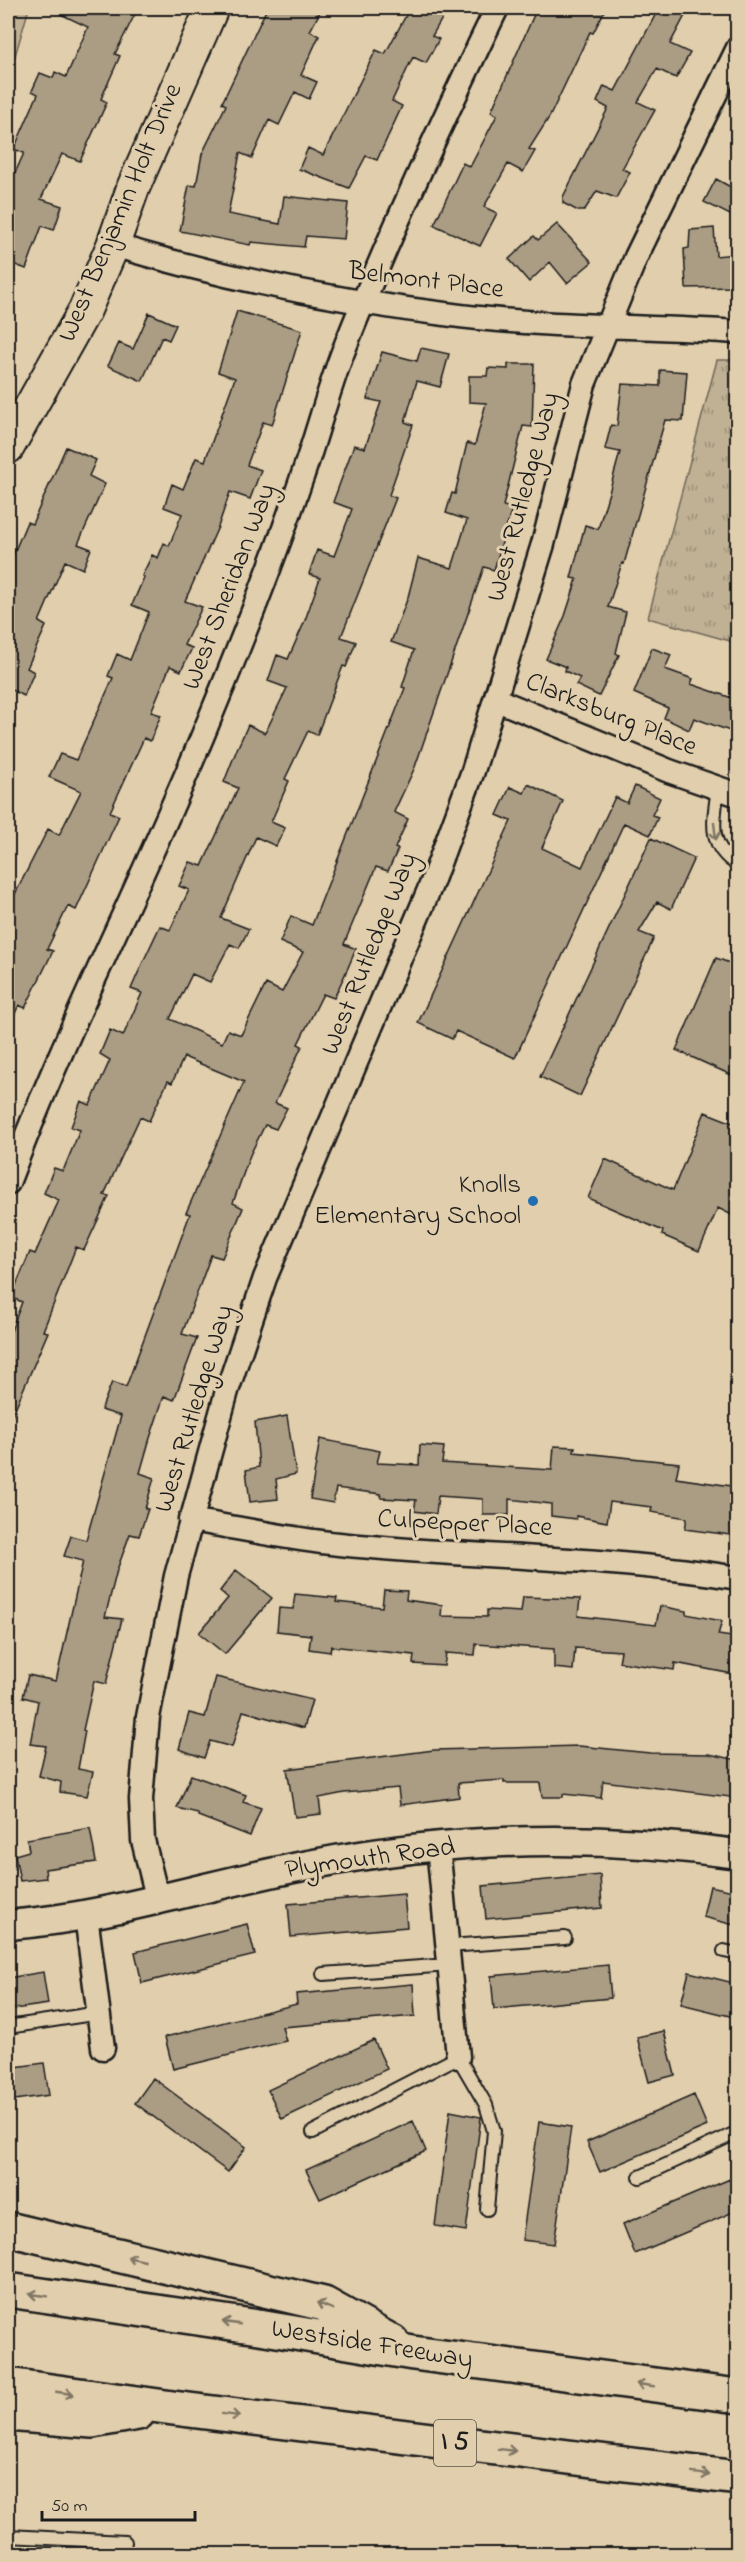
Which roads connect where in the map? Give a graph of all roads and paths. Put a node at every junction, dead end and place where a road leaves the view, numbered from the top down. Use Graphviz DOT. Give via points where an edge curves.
graph roads {
  1 [pos="212,8"];
  2 [pos="497,8"];
  3 [pos="738,48"];
  4 [pos="113,245"];
  5 [pos="363,302"];
  6 [pos="607,326"];
  7 [pos="738,332"];
  8 [pos="8,447"];
  9 [pos="497,700"];
  10 [pos="728,792"];
  11 [pos="738,865"];
  12 [pos="8,1183"];
  13 [pos="190,1520"];
  14 [pos="738,1578"];
  15 [pos="438,1846"];
  16 [pos="738,1854"];
  17 [pos="158,1901"];
  18 [pos="86,1915"];
  19 [pos="8,1925"];
  20 [pos="565,1938"];
  21 [pos="724,1951"];
  22 [pos="738,1954"];
  23 [pos="449,1955"];
  24 [pos="323,1974"];
  25 [pos="99,2013"];
  26 [pos="8,2027"];
  27 [pos="103,2048"];
  28 [pos="458,2057"];
  29 [pos="313,2132"];
  30 [pos="738,2132"];
  31 [pos="640,2177"];
  32 [pos="487,2209"];
  33 [pos="8,2229"];
  34 [pos="8,2290"];
  35 [pos="413,2354"];
  36 [pos="8,2385"];
  37 [pos="738,2396"];
  38 [pos="172,2408"];
  39 [pos="8,2414"];
  40 [pos="738,2478"];
  41 [pos="8,2536"];
  42 [pos="121,2554"];
  1 -- 4 [label="main road, West Benjamin Holt Drive" via="133,188"];
  2 -- 5 [label="street, West Sheridan Way" via="427,154"];
  3 -- 6 [label="street, West Rutledge Way" via="636,256"];
  4 -- 5 [label="street, Belmont Place" via="233,278"];
  4 -- 8 [label="main road, West Benjamin Holt Drive" via="85,310"];
  5 -- 6 [label="street, Belmont Place" via="462,316"];
  5 -- 12 [label="street, West Sheridan Way" via="219,697 78,1011"];
  6 -- 7 [label="street, Belmont Place"];
  6 -- 9 [label="street, West Rutledge Way" via="584,384"];
  9 -- 10 [label="street, Clarksburg Place"];
  9 -- 13 [label="street, West Rutledge Way" via="431,885 266,1278 227,1391"];
  10 -- 11 [label="lane, one-way" via="712,834 720,851"];
  13 -- 14 [label="street, Culpepper Place" via="336,1544 552,1557 686,1569"];
  13 -- 17 [label="street, West Rutledge Way" via="157,1669 142,1770 143,1840"];
  15 -- 16 [label="street, Plymouth Road" via="586,1840"];
  15 -- 17 [label="street, Plymouth Road" via="311,1864"];
  15 -- 23 [label="street"];
  17 -- 18 [label="street, Plymouth Road"];
  18 -- 19 [label="street, Plymouth Road"];
  18 -- 25 [label="street"];
  20 -- 23 [label="lane"];
  21 -- 22 [label="lane"];
  23 -- 24 [label="lane"];
  23 -- 28 [label="street"];
  25 -- 26 [label="lane"];
  25 -- 27 [label="street"];
  28 -- 29 [label="lane"];
  28 -- 32 [label="lane" via="486,2105 494,2131"];
  30 -- 31 [label="lane"];
  35 -- 33 [label="highway, one-way" via="324,2304"];
  35 -- 34 [label="highway, Westside Freeway, one-way"];
  37 -- 35 [label="highway, Westside Freeway, one-way"];
  36 -- 38 [label="highway, I 5, one-way"];
  38 -- 39 [label="highway" via="92,2421"];
  38 -- 40 [label="highway, I 5, one-way"];
  41 -- 42 [label="lane" via="125,2542"];
}
